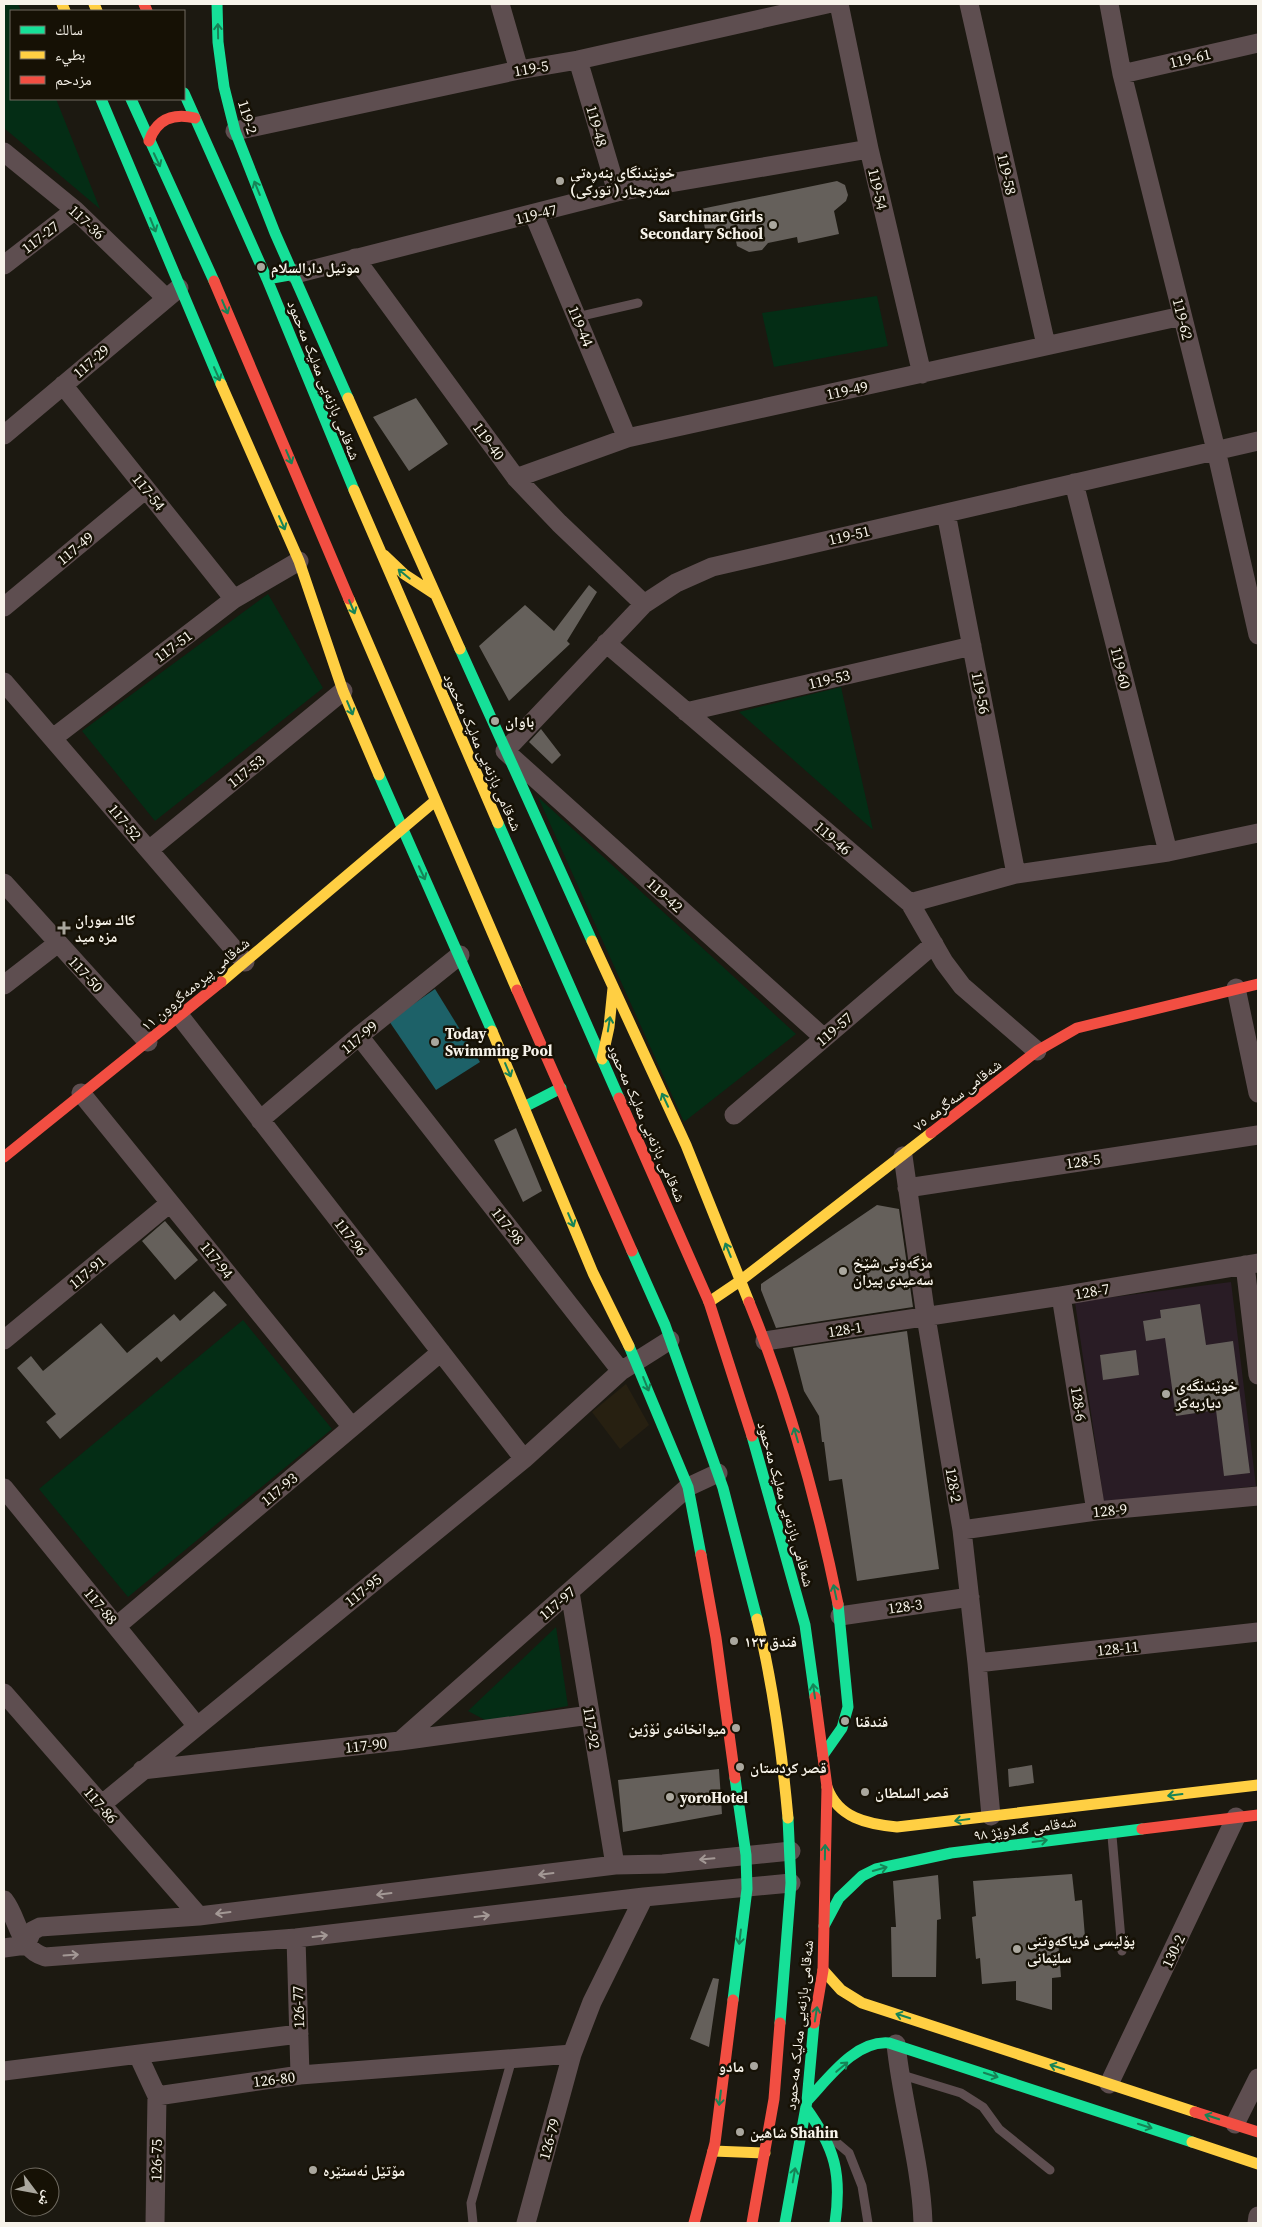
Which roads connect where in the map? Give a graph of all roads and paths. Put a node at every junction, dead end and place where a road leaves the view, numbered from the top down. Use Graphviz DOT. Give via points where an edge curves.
graph roads {
  1 [pos="217,4"];
  2 [pos="500,4"];
  3 [pos="827,4"];
  4 [pos="839,4"];
  5 [pos="969,4"];
  6 [pos="1110,4"];
  7 [pos="798,6"];
  8 [pos="1257,47"];
  9 [pos="578,60"];
  10 [pos="519,70"];
  11 [pos="1122,74"];
  12 [pos="185,95"];
  13 [pos="101,100"];
  14 [pos="131,100"];
  15 [pos="195,118"];
  16 [pos="235,130"];
  17 [pos="149,141"];
  18 [pos="869,149"];
  19 [pos="4,152"];
  20 [pos="617,192"];
  21 [pos="75,210"];
  22 [pos="534,215"];
  23 [pos="356,258"];
  24 [pos="4,265"];
  25 [pos="295,274"];
  26 [pos="267,279"];
  27 [pos="172,293"];
  28 [pos="638,303"];
  29 [pos="577,316"];
  30 [pos="1182,316"];
  31 [pos="1046,345"];
  32 [pos="922,374"];
  33 [pos="62,385"];
  34 [pos="4,435"];
  35 [pos="627,438"];
  36 [pos="1258,441"];
  37 [pos="1216,450"];
  38 [pos="516,478"];
  39 [pos="1074,483"];
  40 [pos="146,489"];
  41 [pos="946,512"];
  42 [pos="377,547"];
  43 [pos="299,561"];
  44 [pos="1252,576"];
  45 [pos="436,595"];
  46 [pos="234,599"];
  47 [pos="644,604"];
  48 [pos="4,607"];
  49 [pos="1258,635"];
  50 [pos="606,643"];
  51 [pos="972,646"];
  52 [pos="4,682"];
  53 [pos="342,691"];
  54 [pos="686,712"];
  55 [pos="53,738"];
  56 [pos="506,751"];
  57 [pos="435,801"];
  58 [pos="402,829"];
  59 [pos="1258,833"];
  60 [pos="149,850"];
  61 [pos="1168,852"];
  62 [pos="1016,874"];
  63 [pos="4,883"];
  64 [pos="910,903"];
  65 [pos="58,943"];
  66 [pos="934,944"];
  67 [pos="460,955"];
  68 [pos="246,962"];
  69 [pos="1258,984"];
  70 [pos="4,985"];
  71 [pos="613,988"];
  72 [pos="1236,988"];
  73 [pos="179,1015"];
  74 [pos="359,1036"];
  75 [pos="824,1038"];
  76 [pos="148,1042"];
  77 [pos="1037,1052"];
  78 [pos="602,1059"];
  79 [pos="561,1088"];
  80 [pos="81,1093"];
  81 [pos="1258,1093"];
  82 [pos="524,1108"];
  83 [pos="734,1115"];
  84 [pos="260,1120"];
  85 [pos="1258,1135"];
  86 [pos="903,1156"];
  87 [pos="4,1158"];
  88 [pos="907,1188"];
  89 [pos="170,1203"];
  90 [pos="1252,1264"];
  91 [pos="740,1281"];
  92 [pos="1061,1296"];
  93 [pos="709,1302"];
  94 [pos="926,1317"];
  95 [pos="4,1340"];
  96 [pos="670,1340"];
  97 [pos="765,1341"];
  98 [pos="441,1352"];
  99 [pos="628,1365"];
  100 [pos="1258,1375"];
  101 [pos="352,1427"];
  102 [pos="524,1459"];
  103 [pos="718,1473"];
  104 [pos="4,1488"];
  105 [pos="688,1488"];
  106 [pos="1258,1496"];
  107 [pos="1096,1511"];
  108 [pos="962,1530"];
  109 [pos="570,1592"];
  110 [pos="970,1597"];
  111 [pos="840,1616"];
  112 [pos="118,1626"];
  113 [pos="1258,1632"];
  114 [pos="977,1663"];
  115 [pos="4,1693"];
  116 [pos="590,1716"];
  117 [pos="197,1726"];
  118 [pos="400,1741"];
  119 [pos="823,1756"];
  120 [pos="142,1770"];
  121 [pos="1258,1785"];
  122 [pos="827,1787"];
  123 [pos="1212,1790"];
  124 [pos="101,1805"];
  125 [pos="1207,1812"];
  126 [pos="1258,1815"];
  127 [pos="991,1816"];
  128 [pos="1236,1817"];
  129 [pos="1112,1831"];
  130 [pos="791,1851"];
  131 [pos="746,1855"];
  132 [pos="615,1865"];
  133 [pos="791,1883"];
  134 [pos="747,1889"];
  135 [pos="644,1897"];
  136 [pos="4,1900"];
  137 [pos="199,1916"];
  138 [pos="824,1926"];
  139 [pos="296,1938"];
  140 [pos="26,1945"];
  141 [pos="4,1948"];
  142 [pos="1122,1951"];
  143 [pos="823,1970"];
  144 [pos="299,2034"];
  145 [pos="896,2044"];
  146 [pos="572,2054"];
  147 [pos="138,2056"];
  148 [pos="512,2059"];
  149 [pos="4,2071"];
  150 [pos="899,2074"];
  151 [pos="300,2075"];
  152 [pos="1258,2078"];
  153 [pos="1109,2084"];
  154 [pos="156,2096"];
  155 [pos="806,2105"];
  156 [pos="1235,2124"];
  157 [pos="1258,2132"];
  158 [pos="826,2134"];
  159 [pos="713,2151"];
  160 [pos="765,2153"];
  161 [pos="1258,2164"];
  162 [pos="1050,2170"];
  163 [pos="1258,2216"];
  164 [pos="155,2223"];
  165 [pos="473,2223"];
  166 [pos="526,2223"];
  167 [pos="694,2223"];
  168 [pos="752,2223"];
  169 [pos="785,2223"];
  170 [pos="835,2223"];
  171 [pos="868,2223"];
  172 [pos="923,2223"];
  173 [pos="1257,2223"];
  16 -- 1 [label="main road, 119-2, one-way" via="224,87"];
  2 -- 10 [label="street"];
  3 -- 7 [label="street, 119-5"];
  4 -- 18 [label="street, 119-54"];
  5 -- 31 [label="street, 119-58"];
  6 -- 11 [label="street, 119-62"];
  7 -- 9 [label="street, 119-5"];
  8 -- 11 [label="street, 119-61"];
  9 -- 10 [label="street, 119-5"];
  9 -- 20 [label="street, 119-48"];
  10 -- 16 [label="street, 119-5"];
  11 -- 30 [label="street, 119-62"];
  12 -- 15 [label="main road, شەقامی بازنەیی مەلیک مەحمود"];
  13 -- 27 [label="main road, one-way"];
  14 -- 17 [label="main road, شەقامی بازنەیی مەلیک مەحمود"];
  15 -- 17 [label="main road" via="179,114 162,119"];
  15 -- 26 [label="main road, شەقامی بازنەیی مەلیک مەحمود"];
  25 -- 16 [label="main road, 119-2, one-way" via="275,233"];
  17 -- 57 [label="main road, شەقامی بازنەیی مەلیک مەحمود, one-way" via="209,270"];
  18 -- 20 [label="street, 119-47"];
  18 -- 32 [label="street, 119-54"];
  19 -- 21 [label="street, 117-36"];
  20 -- 22 [label="street, 119-47"];
  21 -- 24 [label="street, 117-27"];
  21 -- 27 [label="street, 117-36"];
  22 -- 23 [label="street, 119-47"];
  22 -- 29 [label="street, 119-44"];
  23 -- 25 [label="street, 119-47"];
  23 -- 38 [label="street, 119-40"];
  25 -- 26 [label="main road"];
  25 -- 45 [label="main road, 119-2"];
  26 -- 42 [label="main road, شەقامی بازنەیی مەلیک مەحمود"];
  27 -- 33 [label="street, 117-29"];
  27 -- 43 [label="main road, one-way"];
  28 -- 29 [label="lane"];
  29 -- 35 [label="street, 119-44"];
  30 -- 31 [label="street, 119-49"];
  30 -- 37 [label="street, 119-62"];
  31 -- 32 [label="street, 119-49"];
  32 -- 35 [label="street, 119-49"];
  33 -- 34 [label="street, 117-29"];
  33 -- 40 [label="street, 117-54"];
  35 -- 38 [label="street, 119-49"];
  36 -- 37 [label="street, 119-51"];
  37 -- 39 [label="street, 119-51"];
  37 -- 44 [label="street, 119-62"];
  38 -- 47 [label="street, 119-40"];
  39 -- 41 [label="street, 119-51"];
  39 -- 61 [label="street, 119-60"];
  40 -- 46 [label="street, 117-54"];
  40 -- 48 [label="street, 117-49"];
  41 -- 47 [label="street, 119-51" via="712,567 676,583"];
  41 -- 51 [label="street, 119-56"];
  45 -- 42 [label="main road, one-way" via="404,574"];
  42 -- 78 [label="main road, شەقامی بازنەیی مەلیک مەحمود"];
  43 -- 46 [label="street, 117-51"];
  43 -- 53 [label="main road"];
  44 -- 49 [label="street, 119-62"];
  45 -- 56 [label="main road, 119-2"];
  46 -- 55 [label="street, 117-51"];
  47 -- 50 [label="street, 119-51"];
  50 -- 54 [label="street, 119-46"];
  50 -- 56 [label="street, 119-51"];
  51 -- 54 [label="street, 119-53"];
  51 -- 62 [label="street, 119-56"];
  52 -- 55 [label="street, 117-52"];
  53 -- 58 [label="main road, one-way"];
  53 -- 60 [label="street, 117-53"];
  54 -- 64 [label="street, 119-46"];
  55 -- 60 [label="street, 117-52"];
  56 -- 71 [label="main road, 119-2"];
  56 -- 75 [label="street, 119-42"];
  57 -- 58 [label="main road, شەقامی پیرەمەگروون ١١"];
  57 -- 79 [label="main road, شەقامی بازنەیی مەلیک مەحمود"];
  58 -- 67 [label="main road, one-way"];
  58 -- 68 [label="main road, شەقامی پیرەمەگروون ١١"];
  59 -- 61 [label="street"];
  60 -- 68 [label="street, 117-52"];
  61 -- 62 [label="street"];
  62 -- 64 [label="street"];
  63 -- 65 [label="street, 117-50"];
  64 -- 66 [label="street, 119-46"];
  65 -- 70 [label="street"];
  65 -- 76 [label="street, 117-50"];
  66 -- 75 [label="street, 119-57"];
  66 -- 77 [label="street, 119-46" via="962,986"];
  67 -- 74 [label="street, 117-99"];
  67 -- 82 [label="main road, one-way"];
  68 -- 73 [label="main road, شەقامی پیرەمەگروون ١١"];
  69 -- 72 [label="main road, شەقامی سەگرمە ٧٥"];
  78 -- 71 [label="main road, one-way"];
  91 -- 71 [label="main road, 119-2, one-way" via="686,1145"];
  72 -- 77 [label="main road, شەقامی سەگرمە ٧٥" via="1077,1028"];
  72 -- 81 [label="street"];
  73 -- 76 [label="main road, شەقامی پیرەمەگروون ١١"];
  73 -- 84 [label="street, 117-96"];
  74 -- 84 [label="street, 117-99"];
  74 -- 99 [label="street, 117-98"];
  75 -- 83 [label="street, 119-57"];
  76 -- 80 [label="main road, شەقامی پیرەمەگروون ١١"];
  77 -- 86 [label="main road, شەقامی سەگرمە ٧٥"];
  78 -- 93 [label="main road, شەقامی بازنەیی مەلیک مەحمود"];
  79 -- 82 [label="main road"];
  79 -- 96 [label="main road, شەقامی بازنەیی مەلیک مەحمود"];
  80 -- 87 [label="main road, شەقامی پیرەمەگروون ١١"];
  80 -- 89 [label="street, 117-94"];
  82 -- 99 [label="main road, one-way"];
  84 -- 98 [label="street, 117-96"];
  85 -- 88 [label="street, 128-5"];
  86 -- 88 [label="street, 128-2"];
  86 -- 91 [label="main road, شەقامی سەگرمە ٧٥"];
  88 -- 94 [label="street, 128-2"];
  89 -- 95 [label="street, 117-91"];
  89 -- 101 [label="street, 117-94"];
  90 -- 92 [label="street, 128-7"];
  90 -- 100 [label="street"];
  91 -- 93 [label="main road, شەقامی سەگرمە ٧٥"];
  91 -- 97 [label="main road, 119-2"];
  92 -- 94 [label="street, 128-7"];
  92 -- 107 [label="street, 128-6"];
  119 -- 93 [label="main road, شەقامی بازنەیی مەلیک مەحمود, one-way" via="805,1625 768,1488"];
  94 -- 97 [label="street, 128-1"];
  94 -- 108 [label="street, 128-2"];
  96 -- 99 [label="street"];
  96 -- 103 [label="main road, شەقامی بازنەیی مەلیک مەحمود"];
  111 -- 97 [label="main road, 119-2, one-way" via="822,1527"];
  98 -- 101 [label="street, 117-93"];
  98 -- 102 [label="street, 117-96"];
  99 -- 102 [label="street, 117-95"];
  99 -- 105 [label="main road, one-way"];
  101 -- 112 [label="street, 117-93"];
  102 -- 117 [label="street, 117-95"];
  103 -- 105 [label="street, 117-97"];
  103 -- 130 [label="main road, شەقامی بازنەیی مەلیک مەحمود" via="763,1644 784,1776"];
  104 -- 112 [label="street, 117-88"];
  105 -- 109 [label="street, 117-97"];
  105 -- 131 [label="main road" via="716,1638"];
  106 -- 107 [label="street, 128-9"];
  107 -- 108 [label="street, 128-9"];
  108 -- 110 [label="street, 128-2"];
  109 -- 116 [label="street, 117-92"];
  109 -- 118 [label="street, 117-97"];
  110 -- 111 [label="street, 128-3"];
  110 -- 114 [label="street, 128-2"];
  111 -- 119 [label="main road, 119-2" via="848,1707 842,1728"];
  112 -- 117 [label="street, 117-88"];
  113 -- 114 [label="street, 128-11"];
  114 -- 127 [label="street, 128-2"];
  115 -- 124 [label="street, 117-86"];
  116 -- 118 [label="street, 117-90"];
  116 -- 132 [label="street, 117-92"];
  117 -- 120 [label="street, 117-95"];
  118 -- 120 [label="street, 117-90"];
  119 -- 122 [label="main road, شەقامی بازنەیی مەلیک مەحمود"];
  120 -- 124 [label="street, 117-95"];
  121 -- 123 [label="main road, شەقامی گەلاوێژ ٩٨"];
  127 -- 122 [label="main road, شەقامی گەلاوێژ ٩٨, one-way" via="909,1827 874,1825 843,1812 833,1803"];
  138 -- 122 [label="main road, شەقامی بازنەیی مەلیک مەحمود, one-way"];
  123 -- 125 [label="main road" via="1205,1799"];
  123 -- 127 [label="main road, شەقامی گەلاوێژ ٩٨, one-way"];
  124 -- 137 [label="street, 117-86"];
  125 -- 128 [label="main road, شەقامی گەلاوێژ ٩٨"];
  125 -- 129 [label="main road, شەقامی گەلاوێژ ٩٨"];
  126 -- 128 [label="main road, شەقامی گەلاوێژ ٩٨"];
  128 -- 153 [label="street, 130-2"];
  138 -- 129 [label="main road, شەقامی گەلاوێژ ٩٨, one-way" via="839,1898 862,1876 876,1869 951,1853"];
  129 -- 142 [label="lane"];
  130 -- 131 [label="street"];
  130 -- 133 [label="main road, شەقامی بازنەیی مەلیک مەحمود"];
  131 -- 132 [label="street, one-way" via="663,1864"];
  131 -- 134 [label="main road"];
  132 -- 137 [label="street, one-way"];
  133 -- 134 [label="street"];
  133 -- 160 [label="main road, شەقامی بازنەیی مەلیک مەحمود" via="774,2099"];
  134 -- 135 [label="street"];
  134 -- 159 [label="main road, one-way"];
  139 -- 135 [label="street, one-way"];
  135 -- 146 [label="street, 126-79" via="592,2002"];
  136 -- 140 [label="street"];
  137 -- 140 [label="street" via="40,1927 32,1932"];
  138 -- 143 [label="main road, شەقامی بازنەیی مەلیک مەحمود"];
  140 -- 139 [label="street, one-way" via="37,1955 45,1957"];
  139 -- 144 [label="street, 126-77"];
  140 -- 141 [label="street"];
  153 -- 143 [label="main road, one-way" via="862,2002 841,1990"];
  155 -- 143 [label="main road, شەقامی بازنەیی مەلیک مەحمود, one-way"];
  144 -- 147 [label="street"];
  144 -- 151 [label="street, 126-77"];
  145 -- 150 [label="street"];
  155 -- 145 [label="main road, one-way" via="830,2077 868,2045 881,2042"];
  145 -- 161 [label="main road, one-way"];
  146 -- 148 [label="street, 126-80"];
  146 -- 166 [label="street, 126-79"];
  147 -- 149 [label="street"];
  147 -- 154 [label="street"];
  148 -- 151 [label="street, 126-80"];
  148 -- 165 [label="lane" via="471,2202"];
  150 -- 162 [label="lane" via="961,2093 983,2107 999,2129"];
  150 -- 172 [label="street" via="921,2188"];
  151 -- 154 [label="street, 126-80"];
  152 -- 156 [label="street"];
  156 -- 153 [label="main road, one-way"];
  154 -- 164 [label="street, 126-75"];
  155 -- 158 [label="main road"];
  169 -- 155 [label="main road, شەقامی بازنەیی مەلیک مەحمود, one-way"];
  156 -- 157 [label="main road"];
  158 -- 170 [label="main road" via="838,2165 840,2198"];
  158 -- 171 [label="lane" via="849,2153 862,2186"];
  159 -- 160 [label="main road"];
  159 -- 167 [label="main road"];
  160 -- 168 [label="main road, شەقامی بازنەیی مەلیک مەحمود"];
  163 -- 173 [label="street"];
}
